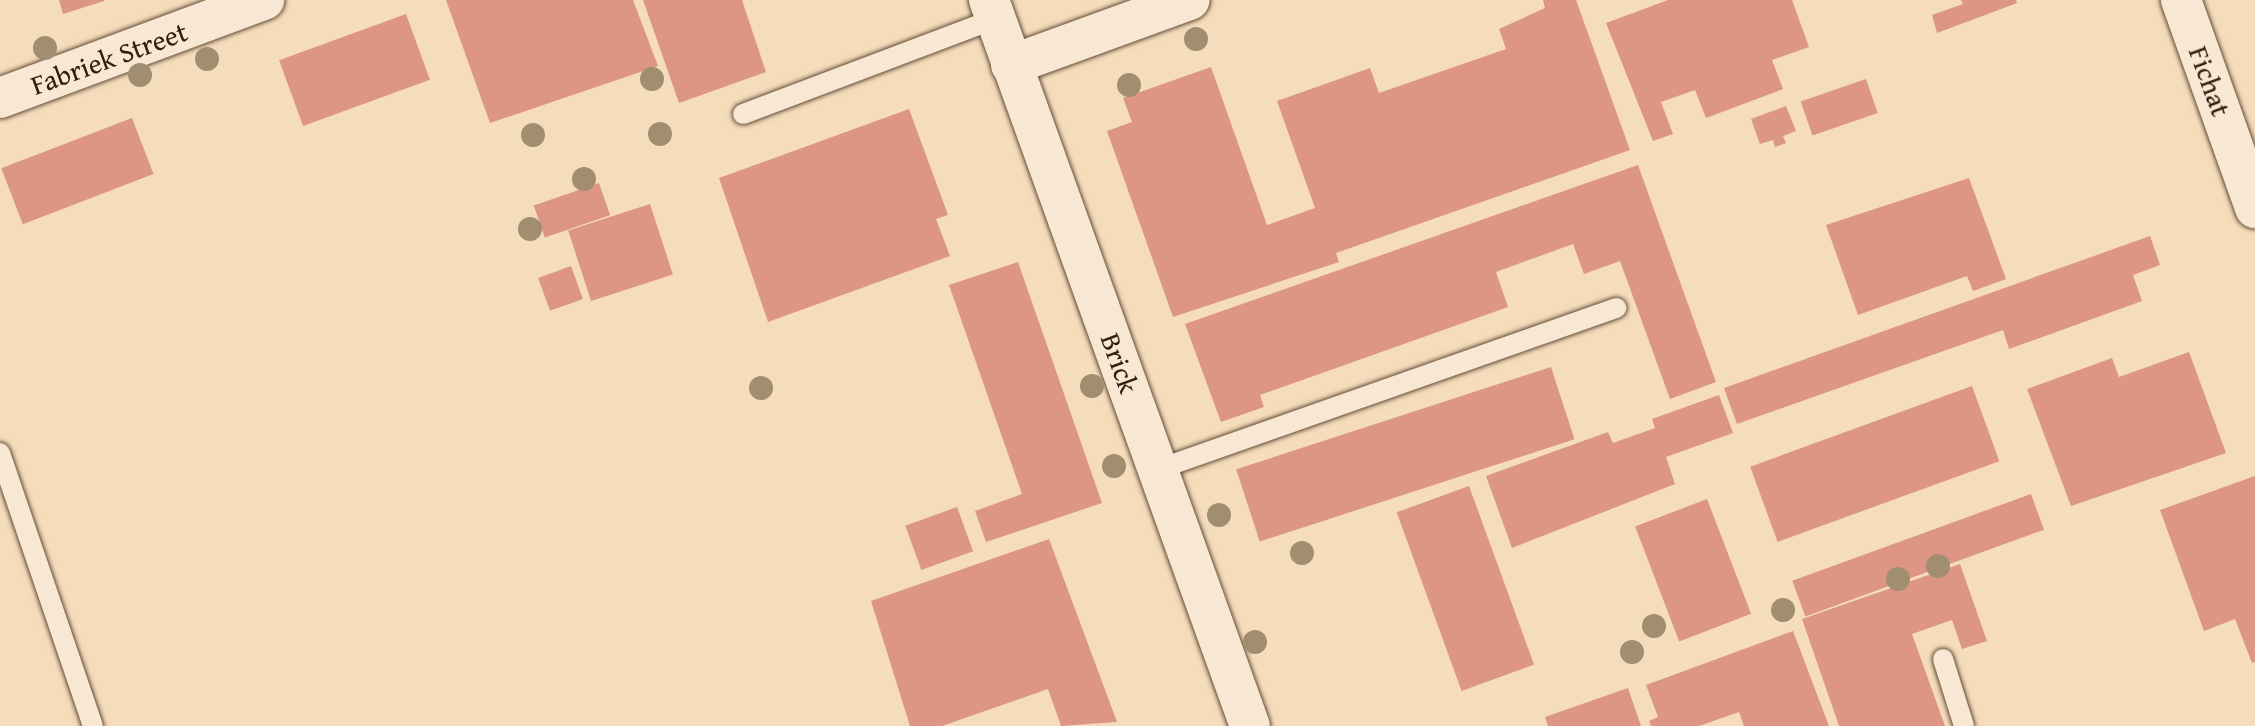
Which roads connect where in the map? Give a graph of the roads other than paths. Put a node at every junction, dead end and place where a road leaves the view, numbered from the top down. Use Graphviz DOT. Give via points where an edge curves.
graph roads {
  1 [pos="264,0"];
  2 [pos="1190,0"];
  3 [pos="2181,0"];
  4 [pos="992,9"];
  5 [pos="1011,65"];
  6 [pos="0,98"];
  7 [pos="743,114"];
  8 [pos="2255,208"];
  9 [pos="1616,308"];
  10 [pos="0,453"];
  11 [pos="1159,469"];
  12 [pos="1943,659"];
  13 [pos="93,726"];
  14 [pos="1250,726"];
  15 [pos="1964,726"];
  1 -- 6 [label="street, Fabriek Street"];
  2 -- 5 [label="street"];
  3 -- 8 [label="street, Fichat"];
  4 -- 5 [label="street, Brick"];
  4 -- 7 [label="lane"];
  5 -- 11 [label="street, Brick"];
  9 -- 11 [label="lane"];
  10 -- 13 [label="lane"];
  11 -- 14 [label="street, Brick"];
  12 -- 15 [label="lane"];
}
